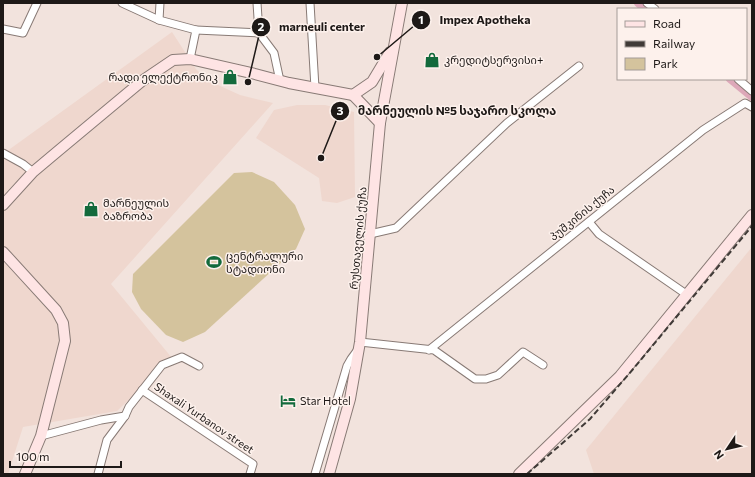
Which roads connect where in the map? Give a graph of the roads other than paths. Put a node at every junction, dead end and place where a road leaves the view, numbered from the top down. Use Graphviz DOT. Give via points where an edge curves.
graph roads {
  1 [pos="37,3"];
  2 [pos="122,3"];
  3 [pos="160,3"];
  4 [pos="257,3"];
  5 [pos="310,3"];
  6 [pos="402,3"];
  7 [pos="159,20"];
  8 [pos="3,29"];
  9 [pos="196,30"];
  10 [pos="259,33"];
  11 [pos="393,47"];
  12 [pos="190,59"];
  13 [pos="580,66"];
  14 [pos="739,80"];
  15 [pos="280,81"];
  16 [pos="315,88"];
  17 [pos="752,91"];
  18 [pos="353,95"];
  19 [pos="752,107"];
  20 [pos="380,123"];
  21 [pos="3,153"];
  22 [pos="33,172"];
  23 [pos="3,205"];
  24 [pos="752,215"];
  25 [pos="589,222"];
  26 [pos="370,234"];
  27 [pos="3,252"];
  28 [pos="686,294"];
  29 [pos="359,345"];
  30 [pos="429,350"];
  31 [pos="543,365"];
  32 [pos="199,366"];
  33 [pos="142,390"];
  34 [pos="125,416"];
  35 [pos="41,436"];
  36 [pos="25,474"];
  37 [pos="98,474"];
  38 [pos="250,474"];
  39 [pos="315,474"];
  40 [pos="329,474"];
  41 [pos="519,474"];
  1 -- 8 [label="street" via="23,33"];
  2 -- 7 [label="street"];
  3 -- 7 [label="street"];
  4 -- 10 [label="street"];
  5 -- 16 [label="street"];
  6 -- 11 [label="street, რუსთაველის ქუჩა"];
  7 -- 9 [label="street"];
  9 -- 10 [label="street"];
  9 -- 12 [label="street"];
  10 -- 15 [label="street" via="274,53"];
  11 -- 18 [label="street" via="372,82"];
  11 -- 20 [label="street, რუსთაველის ქუჩა"];
  12 -- 15 [label="street"];
  12 -- 22 [label="street" via="173,60 142,81"];
  13 -- 26 [label="street" via="507,123 396,228"];
  14 -- 17 [label="street"];
  15 -- 16 [label="street"];
  16 -- 18 [label="street"];
  18 -- 20 [label="street"];
  19 -- 25 [label="street, პუშკინის ქუჩა" via="745,103 703,130"];
  20 -- 26 [label="street, რუსთაველის ქუჩა"];
  21 -- 22 [label="street"];
  22 -- 23 [label="street"];
  24 -- 28 [label="street"];
  25 -- 28 [label="street" via="599,234"];
  25 -- 30 [label="street, პუშკინის ქუჩა"];
  26 -- 29 [label="street, რუსთაველის ქუჩა"];
  27 -- 35 [label="street" via="56,310 62,323 65,341"];
  28 -- 41 [label="street" via="620,376"];
  29 -- 30 [label="street"];
  29 -- 39 [label="street" via="347,366"];
  29 -- 40 [label="street, რუსთაველის ქუჩა" via="350,399"];
  30 -- 31 [label="street" via="434,350 475,379 498,376 523,352"];
  32 -- 33 [label="street" via="182,357 162,364"];
  33 -- 34 [label="street"];
  33 -- 38 [label="street, Shaxali Yurbanov street" via="253,464"];
  34 -- 35 [label="street"];
  34 -- 37 [label="street" via="107,440"];
  35 -- 36 [label="street"];
}
